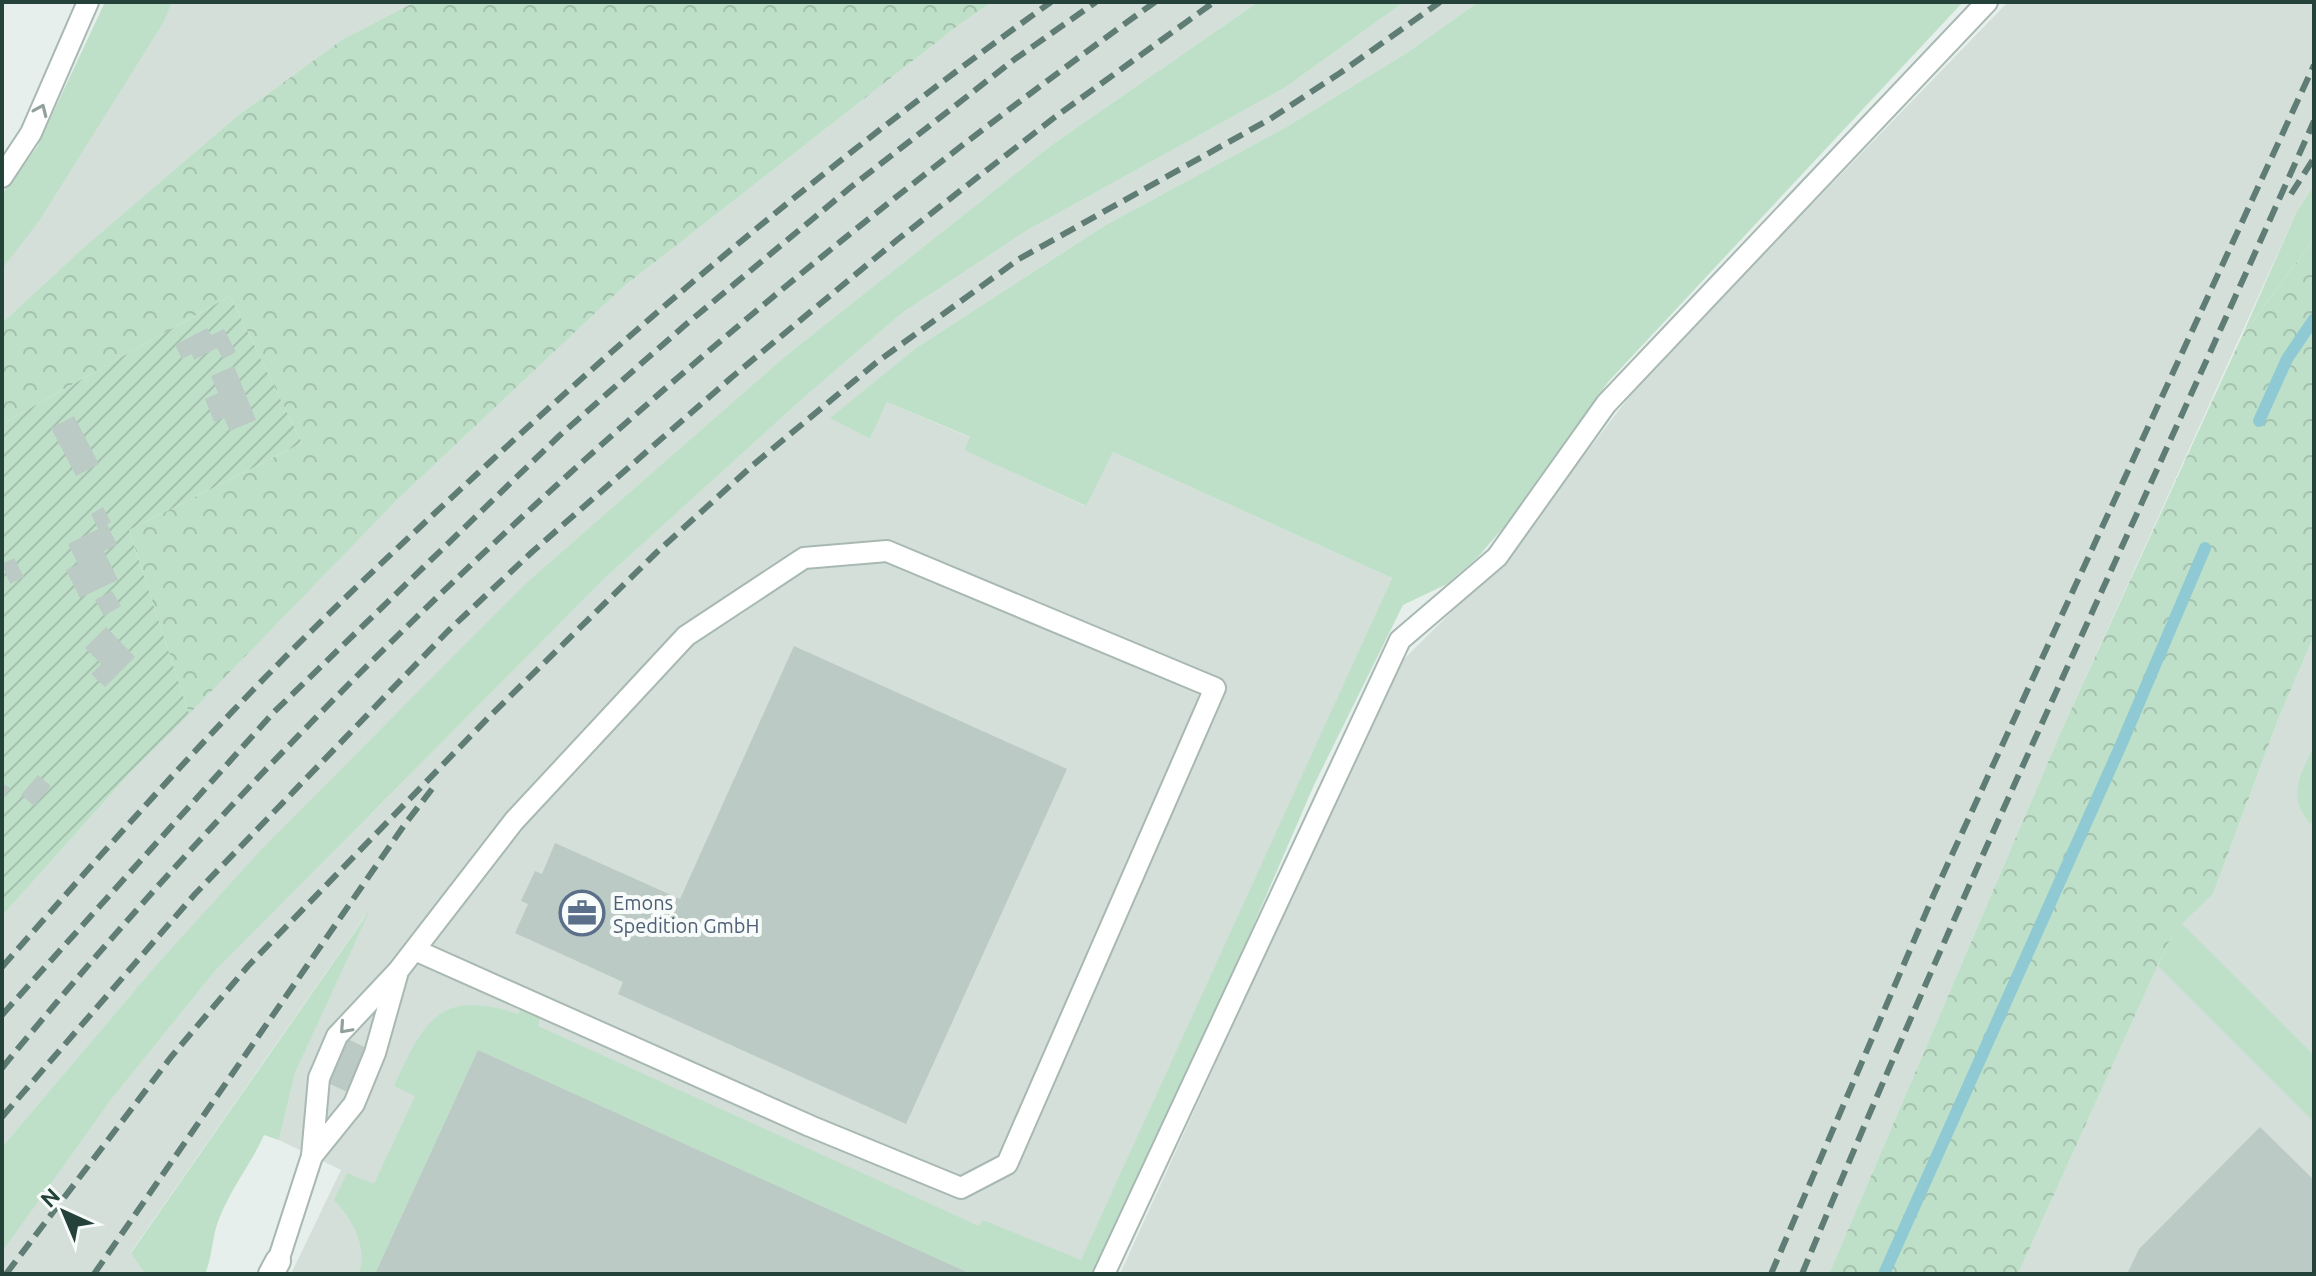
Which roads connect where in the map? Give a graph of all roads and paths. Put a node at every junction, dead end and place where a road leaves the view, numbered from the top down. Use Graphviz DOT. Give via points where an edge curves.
graph roads {
  1 [pos="88,2"];
  2 [pos="1987,2"];
  3 [pos="2,177"];
  4 [pos="415,950"];
  5 [pos="398,971"];
  6 [pos="312,1156"];
  7 [pos="274,1267"];
  8 [pos="1104,1274"];
  3 -- 1 [label="lane, one-way" via="31,133"];
  2 -- 8 [label="lane" via="1606,404 1497,557 1400,640"];
  4 -- 4 [label="lane" via="961,1188 1007,1164 1215,688 887,551 804,558 686,636 514,821"];
  4 -- 5 [label="lane"];
  5 -- 6 [label="lane" via="354,1104"];
  5 -- 6 [label="lane, one-way" via="337,1036 319,1078"];
  6 -- 7 [label="lane"];
}
